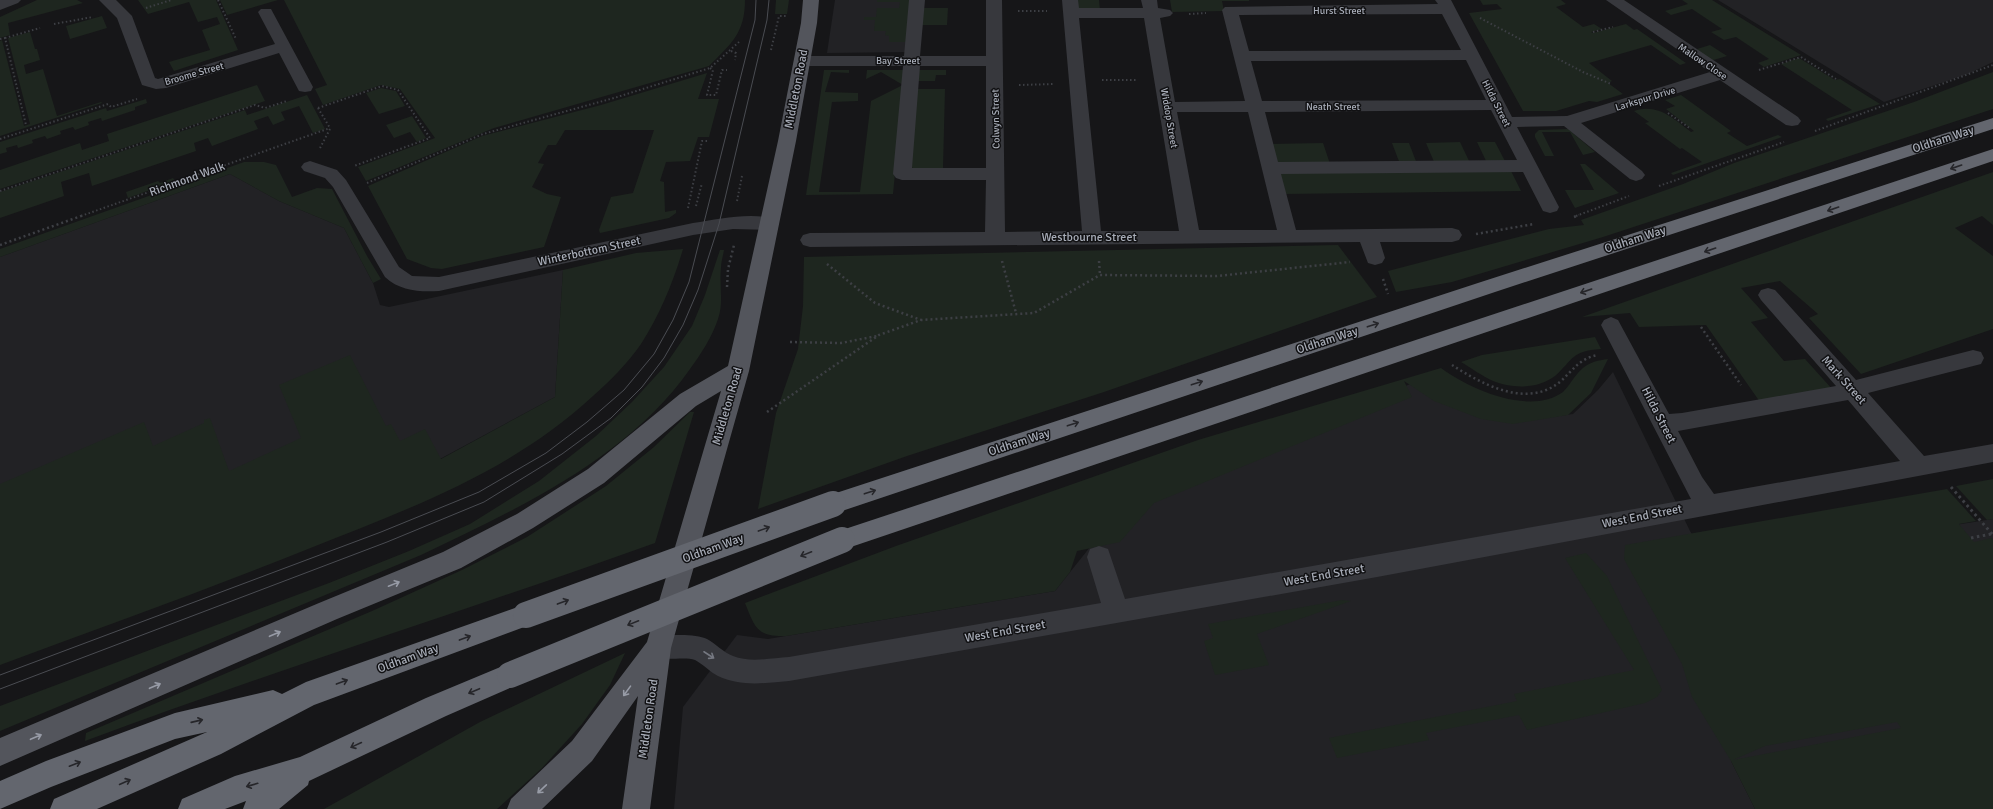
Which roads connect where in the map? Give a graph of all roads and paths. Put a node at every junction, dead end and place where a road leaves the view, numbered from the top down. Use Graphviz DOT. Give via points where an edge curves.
graph roads {
  1 [pos="13,0"];
  2 [pos="107,0"];
  3 [pos="171,0"];
  4 [pos="218,0"];
  5 [pos="811,0"];
  6 [pos="917,0"];
  7 [pos="994,0"];
  8 [pos="1614,0"];
  9 [pos="0,5"];
  10 [pos="1445,5"];
  11 [pos="1071,7"];
  12 [pos="1156,9"];
  13 [pos="140,10"];
  14 [pos="266,12"];
  15 [pos="1018,12"];
  16 [pos="1209,14"];
  17 [pos="98,15"];
  18 [pos="1475,16"];
  19 [pos="54,24"];
  20 [pos="40,28"];
  21 [pos="4,38"];
  22 [pos="0,39"];
  23 [pos="739,42"];
  24 [pos="773,42"];
  25 [pos="240,45"];
  26 [pos="283,47"];
  27 [pos="771,50"];
  28 [pos="730,51"];
  29 [pos="1472,55"];
  30 [pos="1242,56"];
  31 [pos="735,60"];
  32 [pos="913,60"];
  33 [pos="802,61"];
  34 [pos="994,61"];
  35 [pos="1993,65"];
  36 [pos="710,68"];
  37 [pos="728,70"];
  38 [pos="1726,76"];
  39 [pos="1836,79"];
  40 [pos="1614,87"];
  41 [pos="307,90"];
  42 [pos="1498,105"];
  43 [pos="1254,106"];
  44 [pos="1167,107"];
  45 [pos="318,108"];
  46 [pos="1568,121"];
  47 [pos="1792,121"];
  48 [pos="1506,122"];
  49 [pos="1993,122"];
  50 [pos="26,125"];
  51 [pos="1810,132"];
  52 [pos="1788,140"];
  53 [pos="708,141"];
  54 [pos="1993,155"];
  55 [pos="1528,166"];
  56 [pos="310,167"];
  57 [pos="352,167"];
  58 [pos="1272,168"];
  59 [pos="996,174"];
  60 [pos="742,176"];
  61 [pos="1636,176"];
  62 [pos="702,183"];
  63 [pos="1657,187"];
  64 [pos="0,190"];
  65 [pos="345,192"];
  66 [pos="1635,194"];
  67 [pos="736,205"];
  68 [pos="696,206"];
  69 [pos="1550,207"];
  70 [pos="688,212"];
  71 [pos="1568,217"];
  72 [pos="1541,222"];
  73 [pos="769,224"];
  74 [pos="1452,235"];
  75 [pos="1190,236"];
  76 [pos="1288,236"];
  77 [pos="1368,236"];
  78 [pos="1092,237"];
  79 [pos="995,238"];
  80 [pos="1471,239"];
  81 [pos="810,240"];
  82 [pos="0,245"];
  83 [pos="1376,258"];
  84 [pos="823,261"];
  85 [pos="1351,262"];
  86 [pos="1768,295"];
  87 [pos="1016,313"];
  88 [pos="921,320"];
  89 [pos="1611,325"];
  90 [pos="1701,327"];
  91 [pos="880,335"];
  92 [pos="790,342"];
  93 [pos="1628,354"];
  94 [pos="1974,358"];
  95 [pos="1452,365"];
  96 [pos="738,371"];
  97 [pos="1852,390"];
  98 [pos="1757,409"];
  99 [pos="767,412"];
  100 [pos="1664,423"];
  101 [pos="1993,453"];
  102 [pos="1919,466"];
  103 [pos="1946,483"];
  104 [pos="1707,504"];
  105 [pos="1992,534"];
  106 [pos="1971,538"];
  107 [pos="1099,558"];
  108 [pos="1116,611"];
  109 [pos="658,648"];
  110 [pos="306,695"];
  111 [pos="0,752"];
  112 [pos="303,770"];
  113 [pos="0,795"];
  114 [pos="64,809"];
  115 [pos="192,809"];
  116 [pos="256,809"];
  117 [pos="521,809"];
  118 [pos="636,809"];
  1 -- 9 [label="street"];
  2 -- 26 [label="street, Broome Street" via="124,16 148,81 156,84"];
  3 -- 13 [label="path"];
  4 -- 25 [label="path"];
  5 -- 33 [label="main road, Middleton Road"];
  6 -- 32 [label="street"];
  7 -- 34 [label="street, Colwyn Street"];
  8 -- 38 [label="street, Mallow Close"];
  10 -- 29 [label="street, Hilda Street"];
  10 -- 30 [label="street, Hurst Street" via="1230,10"];
  11 -- 12 [label="street"];
  11 -- 15 [label="path" via="1063,11"];
  11 -- 78 [label="street"];
  12 -- 16 [label="path"];
  12 -- 44 [label="street, Widdop Street"];
  14 -- 26 [label="street"];
  17 -- 19 [label="path"];
  18 -- 40 [label="path"];
  20 -- 21 [label="path"];
  21 -- 22 [label="path"];
  21 -- 50 [label="path"];
  23 -- 28 [label="path"];
  24 -- 27 [label="path"];
  26 -- 41 [label="street"];
  28 -- 31 [label="path" via="736,53"];
  28 -- 36 [label="path"];
  29 -- 30 [label="street"];
  29 -- 42 [label="street, Hilda Street"];
  30 -- 43 [label="street"];
  32 -- 33 [label="street, Bay Street"];
  32 -- 34 [label="street, Bay Street"];
  32 -- 59 [label="street" via="902,174"];
  33 -- 73 [label="main road, Middleton Road"];
  34 -- 59 [label="street, Colwyn Street"];
  35 -- 51 [label="path"];
  36 -- 37 [label="path" via="713,70 707,95 716,95 722,70"];
  36 -- 65 [label="path" via="614,98 483,134"];
  38 -- 39 [label="path" via="1800,57"];
  38 -- 46 [label="street, Larkspur Drive"];
  38 -- 47 [label="street, Mallow Close"];
  41 -- 45 [label="path, Richmond Walk"];
  41 -- 64 [label="path" via="265,108 255,105"];
  42 -- 43 [label="street, Neath Street"];
  42 -- 48 [label="street, Hilda Street"];
  43 -- 44 [label="street, Neath Street"];
  43 -- 58 [label="street"];
  44 -- 75 [label="street, Widdop Street"];
  45 -- 57 [label="path" via="382,86 398,90 430,138"];
  45 -- 82 [label="path, Richmond Walk" via="330,128"];
  46 -- 48 [label="street, Larkspur Drive"];
  46 -- 61 [label="street"];
  48 -- 55 [label="street, Hilda Street"];
  110 -- 49 [label="highway, Oldham Way, one-way, bridge" via="833,504"];
  52 -- 63 [label="path"];
  53 -- 70 [label="path" via="702,141"];
  54 -- 112 [label="highway, one-way, bridge" via="842,540 573,648 436,707"];
  55 -- 58 [label="street"];
  55 -- 69 [label="street, Hilda Street"];
  56 -- 65 [label="street" via="331,174"];
  58 -- 76 [label="street"];
  59 -- 79 [label="street, Colwyn Street"];
  60 -- 67 [label="path"];
  62 -- 68 [label="path"];
  65 -- 73 [label="street, Winterbottom Street" via="392,272 398,279 420,285 439,284 693,229 733,223"];
  66 -- 71 [label="path"];
  72 -- 80 [label="path" via="1476,234"];
  73 -- 96 [label="main road, Middleton Road"];
  74 -- 77 [label="street, Westbourne Street"];
  75 -- 76 [label="street, Westbourne Street"];
  75 -- 78 [label="street, Westbourne Street"];
  76 -- 77 [label="street, Westbourne Street"];
  77 -- 83 [label="street"];
  78 -- 79 [label="street, Westbourne Street"];
  79 -- 81 [label="street, Westbourne Street"];
  79 -- 87 [label="path"];
  84 -- 88 [label="path" via="875,303"];
  85 -- 87 [label="path" via="1217,276 1100,275 1034,313"];
  86 -- 97 [label="street, Mark Street"];
  87 -- 88 [label="path"];
  88 -- 91 [label="path"];
  89 -- 93 [label="street, Hilda Street"];
  90 -- 98 [label="path"];
  91 -- 92 [label="path" via="841,343"];
  91 -- 99 [label="path"];
  93 -- 95 [label="path" via="1592,355 1579,362 1558,383 1546,390 1522,394 1485,384"];
  93 -- 100 [label="street, Hilda Street"];
  94 -- 97 [label="street"];
  96 -- 109 [label="main road, Middleton Road"];
  111 -- 96 [label="main road, one-way" via="452,560 525,521 596,476 688,400"];
  97 -- 98 [label="street"];
  97 -- 102 [label="street, Mark Street"];
  98 -- 100 [label="street"];
  100 -- 104 [label="street, Hilda Street" via="1694,484"];
  101 -- 102 [label="street, West End Street"];
  102 -- 104 [label="street, West End Street"];
  103 -- 105 [label="path"];
  104 -- 108 [label="street, West End Street" via="1377,566"];
  105 -- 106 [label="path"];
  107 -- 108 [label="street"];
  109 -- 108 [label="street, West End Street, one-way" via="698,648 726,667 749,672 789,669"];
  109 -- 117 [label="main road, one-way" via="582,751"];
  109 -- 118 [label="main road, Middleton Road"];
  113 -- 110 [label="highway, one-way" via="175,726"];
  114 -- 110 [label="highway, Oldham Way, one-way" via="211,744"];
  112 -- 115 [label="highway, one-way" via="235,790"];
  112 -- 116 [label="highway"];
}
